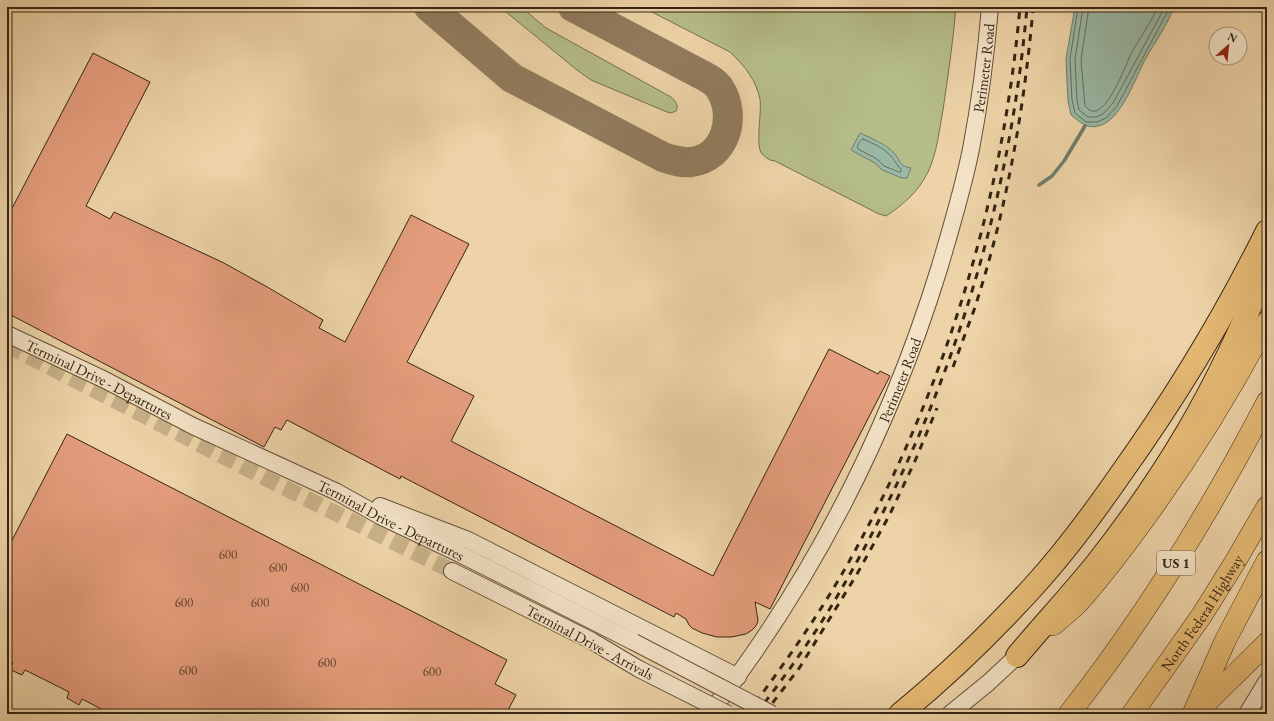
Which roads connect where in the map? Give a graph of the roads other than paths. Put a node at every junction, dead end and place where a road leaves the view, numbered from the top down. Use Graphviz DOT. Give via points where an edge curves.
graph roads {
  1 [pos="990,7"];
  2 [pos="1267,231"];
  3 [pos="1267,269"];
  4 [pos="1267,322"];
  5 [pos="7,334"];
  6 [pos="1267,402"];
  7 [pos="337,492"];
  8 [pos="1267,507"];
  9 [pos="1267,560"];
  10 [pos="452,571"];
  11 [pos="1267,643"];
  12 [pos="1017,656"];
  13 [pos="738,676"];
  14 [pos="1267,681"];
  15 [pos="709,714"];
  16 [pos="728,714"];
  17 [pos="772,714"];
  18 [pos="900,714"];
  19 [pos="950,714"];
  20 [pos="1069,714"];
  21 [pos="1132,714"];
  22 [pos="1194,714"];
  23 [pos="1247,714"];
  1 -- 13 [label="street, Perimeter Road" via="980,93 964,180 933,287 907,361 868,457 838,516 799,584"];
  2 -- 18 [label="highway" via="1226,309 1182,384 1084,524 1008,614 977,646"];
  3 -- 12 [label="highway" via="1207,397 1166,466 1120,533"];
  4 -- 12 [label="main road" via="1217,410 1130,539 1077,605"];
  5 -- 7 [label="street, Terminal Drive - Departures" via="103,379 193,426"];
  6 -- 20 [label="main road, US 1" via="1225,481 1179,558"];
  7 -- 13 [label="street" via="468,540"];
  7 -- 17 [label="street, Terminal Drive - Departures, bridge"];
  8 -- 21 [label="main road, North Federal Highway" via="1202,615"];
  9 -- 22 [label="main road" via="1225,641"];
  10 -- 16 [label="street, Terminal Drive - Arrivals, bridge" via="592,641 639,669"];
  11 -- 22 [label="main road"];
  12 -- 19 [label="street"];
  13 -- 15 [label="street, Perimeter Road"];
  14 -- 23 [label="street"];
}
